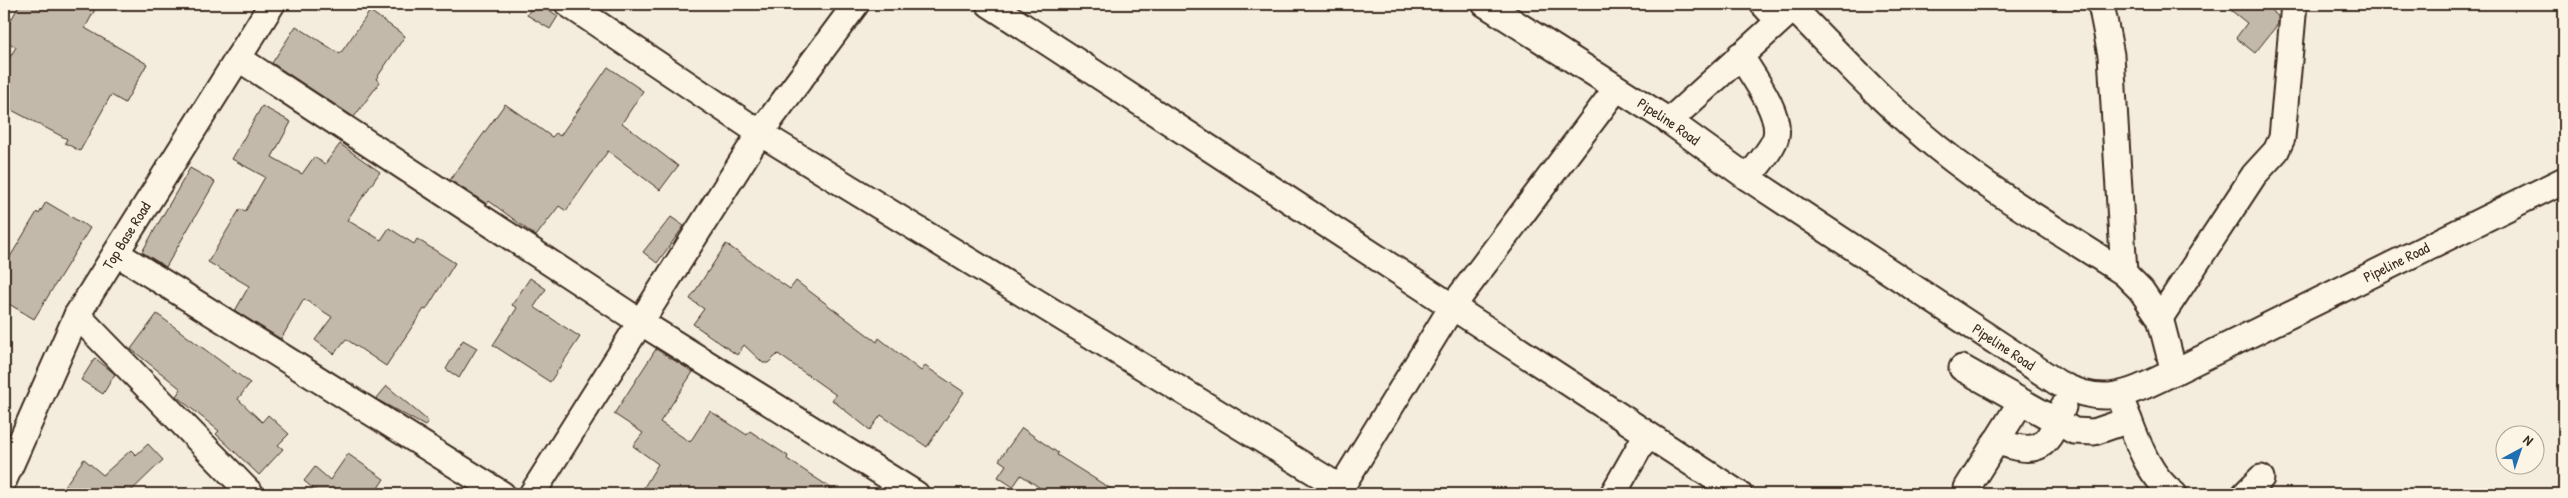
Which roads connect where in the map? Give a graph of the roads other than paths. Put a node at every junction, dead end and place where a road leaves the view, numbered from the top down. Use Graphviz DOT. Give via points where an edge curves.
graph roads {
  1 [pos="272,4"];
  2 [pos="568,4"];
  3 [pos="856,4"];
  4 [pos="989,4"];
  5 [pos="1485,4"];
  6 [pos="2100,4"];
  7 [pos="2294,4"];
  8 [pos="1783,9"];
  9 [pos="1740,55"];
  10 [pos="238,58"];
  11 [pos="1616,89"];
  12 [pos="1670,121"];
  13 [pos="760,133"];
  14 [pos="1748,178"];
  15 [pos="2564,180"];
  16 [pos="116,253"];
  17 [pos="2124,273"];
  18 [pos="1452,306"];
  19 [pos="77,315"];
  20 [pos="2160,318"];
  21 [pos="642,323"];
  22 [pos="1962,368"];
  23 [pos="2174,372"];
  24 [pos="2070,390"];
  25 [pos="2119,396"];
  26 [pos="2022,402"];
  27 [pos="2129,420"];
  28 [pos="2057,422"];
  29 [pos="1647,434"];
  30 [pos="1996,441"];
  31 [pos="4,480"];
  32 [pos="1967,488"];
  33 [pos="1339,491"];
  34 [pos="251,494"];
  35 [pos="502,494"];
  36 [pos="532,494"];
  37 [pos="916,494"];
  38 [pos="1613,494"];
  39 [pos="1739,494"];
  40 [pos="2174,494"];
  1 -- 10 [label="street, Top Base Road"];
  2 -- 13 [label="street"];
  3 -- 13 [label="street"];
  4 -- 18 [label="street"];
  5 -- 11 [label="street, Pipeline Road"];
  6 -- 17 [label="street" via="2111,55"];
  7 -- 20 [label="street" via="2282,138"];
  8 -- 9 [label="street"];
  8 -- 17 [label="street" via="1937,147 1974,175"];
  9 -- 12 [label="street"];
  9 -- 14 [label="street" via="1778,123 1776,138"];
  10 -- 16 [label="street, Top Base Road"];
  10 -- 21 [label="street"];
  11 -- 12 [label="street, Pipeline Road"];
  11 -- 18 [label="street"];
  12 -- 14 [label="street, Pipeline Road"];
  13 -- 21 [label="street"];
  13 -- 33 [label="street"];
  14 -- 24 [label="street, Pipeline Road"];
  15 -- 23 [label="street, Pipeline Road"];
  16 -- 19 [label="street, Top Base Road"];
  16 -- 35 [label="street"];
  17 -- 20 [label="street" via="2141,290"];
  18 -- 29 [label="street"];
  18 -- 33 [label="street"];
  19 -- 31 [label="street, Top Base Road"];
  19 -- 34 [label="street"];
  20 -- 23 [label="street"];
  21 -- 36 [label="street"];
  21 -- 37 [label="street"];
  22 -- 26 [label="street"];
  23 -- 25 [label="street, Pipeline Road"];
  24 -- 25 [label="street, Pipeline Road" via="2091,396"];
  24 -- 28 [label="street"];
  25 -- 27 [label="street"];
  26 -- 28 [label="street"];
  26 -- 30 [label="street"];
  27 -- 28 [label="street" via="2087,433 2074,431"];
  27 -- 40 [label="street" via="2151,469 2161,485"];
  28 -- 30 [label="street" via="2039,448 2019,450"];
  29 -- 38 [label="street"];
  29 -- 39 [label="street"];
  30 -- 32 [label="street"];
}
